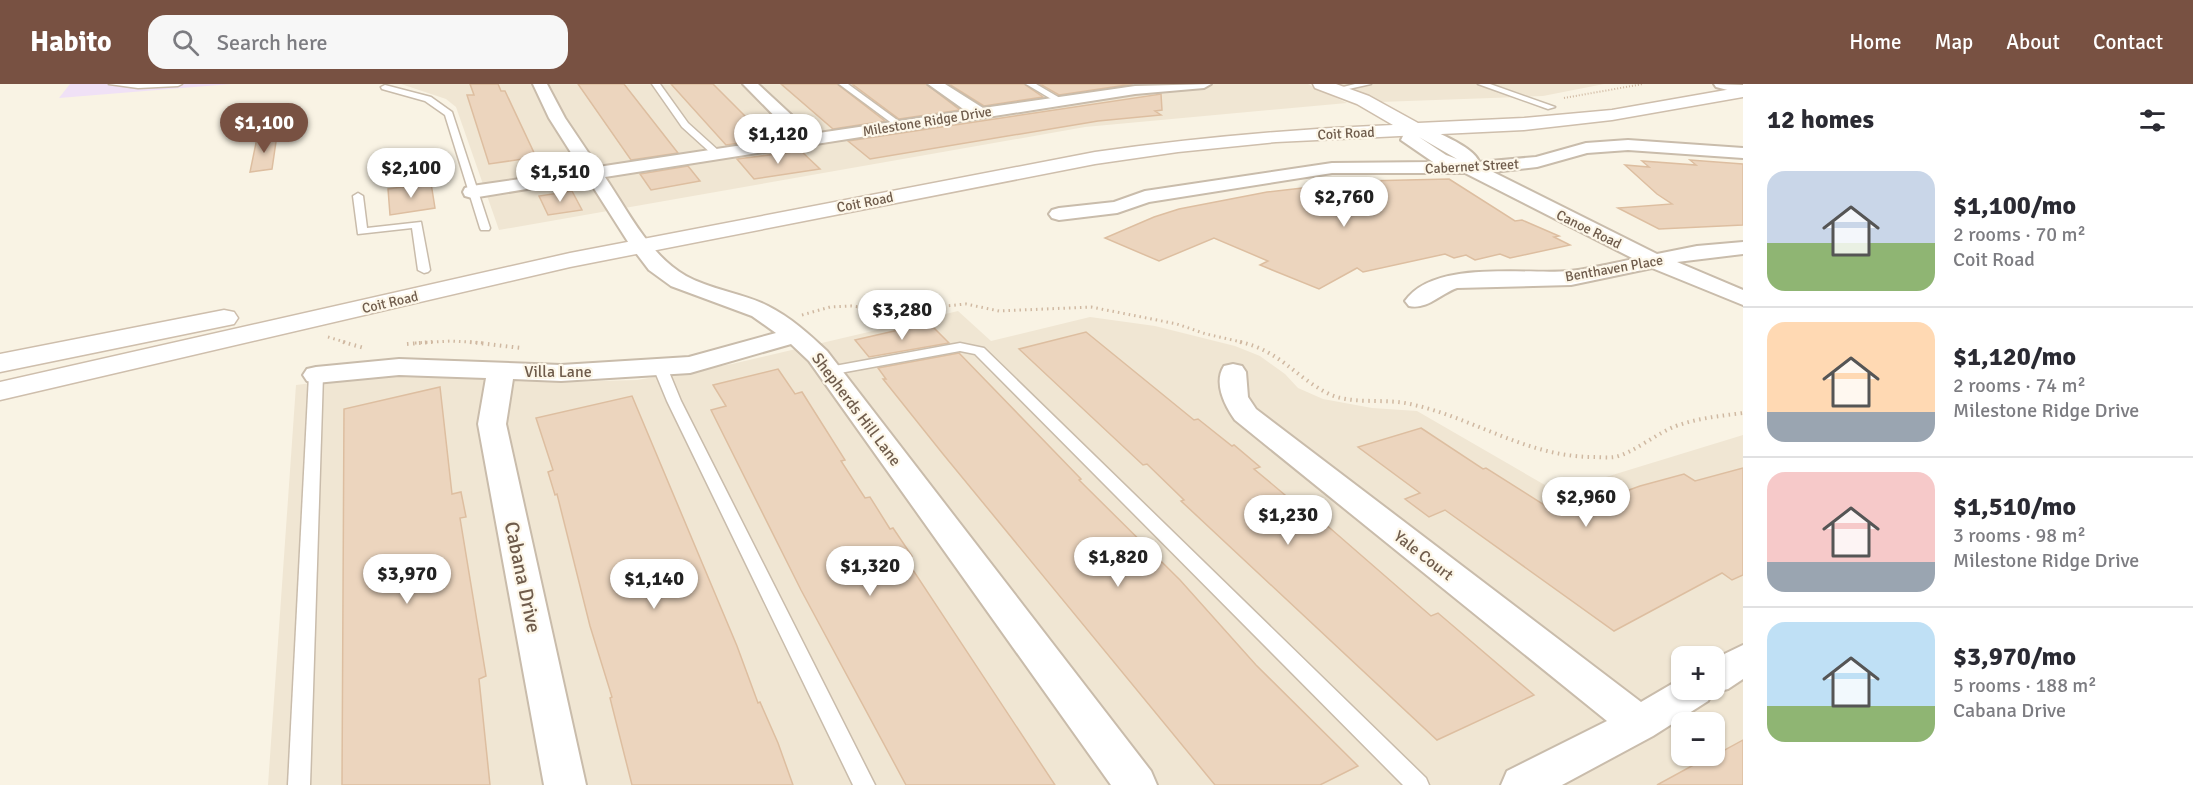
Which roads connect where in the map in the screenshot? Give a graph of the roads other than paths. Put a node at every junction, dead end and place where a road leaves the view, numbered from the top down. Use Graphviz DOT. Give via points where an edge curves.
graph roads {
  1 [pos="113,84"];
  2 [pos="178,84"];
  3 [pos="540,84"];
  4 [pos="656,84"];
  5 [pos="750,84"];
  6 [pos="843,84"];
  7 [pos="935,84"];
  8 [pos="1030,84"];
  9 [pos="1204,84"];
  10 [pos="1367,84"];
  11 [pos="1482,84"];
  12 [pos="1698,84"];
  13 [pos="1721,84"];
  14 [pos="385,87"];
  15 [pos="1130,87"];
  16 [pos="1328,87"];
  17 [pos="1743,91"];
  18 [pos="1061,101"];
  19 [pos="1551,107"];
  20 [pos="980,112"];
  21 [pos="1393,116"];
  22 [pos="900,125"];
  23 [pos="1414,129"];
  24 [pos="807,139"];
  25 [pos="716,153"];
  26 [pos="1743,153"];
  27 [pos="1470,168"];
  28 [pos="594,172"];
  29 [pos="472,192"];
  30 [pos="358,196"];
  31 [pos="787,198"];
  32 [pos="764,202"];
  33 [pos="1059,214"];
  34 [pos="485,228"];
  35 [pos="634,236"];
  36 [pos="1743,248"];
  37 [pos="1655,261"];
  38 [pos="424,270"];
  39 [pos="1743,298"];
  40 [pos="1417,301"];
  41 [pos="788,330"];
  42 [pos="0,363"];
  43 [pos="660,367"];
  44 [pos="501,369"];
  45 [pos="830,371"];
  46 [pos="1233,372"];
  47 [pos="316,375"];
  48 [pos="0,391"];
  49 [pos="1678,700"];
  50 [pos="1639,724"];
  51 [pos="298,785"];
  52 [pos="565,785"];
  53 [pos="864,785"];
  54 [pos="1136,785"];
  55 [pos="1418,785"];
  56 [pos="1522,785"];
  1 -- 2 [label="lane"];
  3 -- 28 [label="street, Shepherds Hill Lane" via="557,118"];
  4 -- 25 [label="lane" via="684,125"];
  5 -- 24 [label="street"];
  6 -- 22 [label="lane"];
  7 -- 20 [label="street"];
  8 -- 18 [label="lane"];
  9 -- 15 [label="street, Milestone Ridge Drive"];
  10 -- 16 [label="lane"];
  11 -- 19 [label="lane"];
  12 -- 19 [label="main road, Coit Road"];
  13 -- 17 [label="street"];
  14 -- 29 [label="lane" via="436,102 448,114"];
  15 -- 18 [label="street, Milestone Ridge Drive"];
  16 -- 21 [label="main road"];
  17 -- 23 [label="main road, Coit Road" via="1590,117"];
  18 -- 20 [label="street, Milestone Ridge Drive"];
  19 -- 21 [label="main road, Coit Road"];
  20 -- 22 [label="street, Milestone Ridge Drive"];
  21 -- 23 [label="main road"];
  21 -- 31 [label="main road, Coit Road" via="1242,124 1128,137"];
  22 -- 24 [label="street, Milestone Ridge Drive"];
  23 -- 27 [label="street, Canoe Road" via="1409,140 1440,159"];
  23 -- 35 [label="main road, Coit Road" via="1276,136 1105,157"];
  24 -- 25 [label="street, Milestone Ridge Drive"];
  25 -- 28 [label="street, Milestone Ridge Drive"];
  26 -- 27 [label="street, Cabernet Street" via="1628,145 1586,148 1538,162"];
  27 -- 33 [label="street, Cabernet Street" via="1332,168 1145,196 1117,207"];
  27 -- 37 [label="street, Canoe Road"];
  28 -- 29 [label="street, Milestone Ridge Drive"];
  28 -- 35 [label="street, Shepherds Hill Lane"];
  29 -- 34 [label="lane"];
  30 -- 38 [label="lane" via="362,232 417,224"];
  32 -- 35 [label="main road, Coit Road"];
  35 -- 38 [label="main road, Coit Road"];
  35 -- 41 [label="street, Shepherds Hill Lane" via="657,265 679,281 759,311"];
  35 -- 48 [label="main road, Coit Road"];
  36 -- 37 [label="street, Benthaven Place"];
  37 -- 39 [label="street, Canoe Road"];
  37 -- 40 [label="street, Benthaven Place" via="1571,278 1454,281"];
  38 -- 42 [label="main road, Coit Road" via="193,325"];
  41 -- 43 [label="street, Villa Lane" via="690,365"];
  41 -- 45 [label="street, Shepherds Hill Lane" via="813,350"];
  43 -- 44 [label="street, Villa Lane" via="561,373"];
  43 -- 53 [label="lane"];
  44 -- 47 [label="street, Villa Lane" via="399,367"];
  44 -- 52 [label="street, Cabana Drive" via="492,424"];
  45 -- 54 [label="street, Shepherds Hill Lane"];
  45 -- 55 [label="lane" via="960,347 979,351"];
  46 -- 50 [label="street, Yale Court" via="1235,397 1245,414"];
  47 -- 51 [label="lane"];
  49 -- 50 [label="street"];
  50 -- 56 [label="street"];
}
